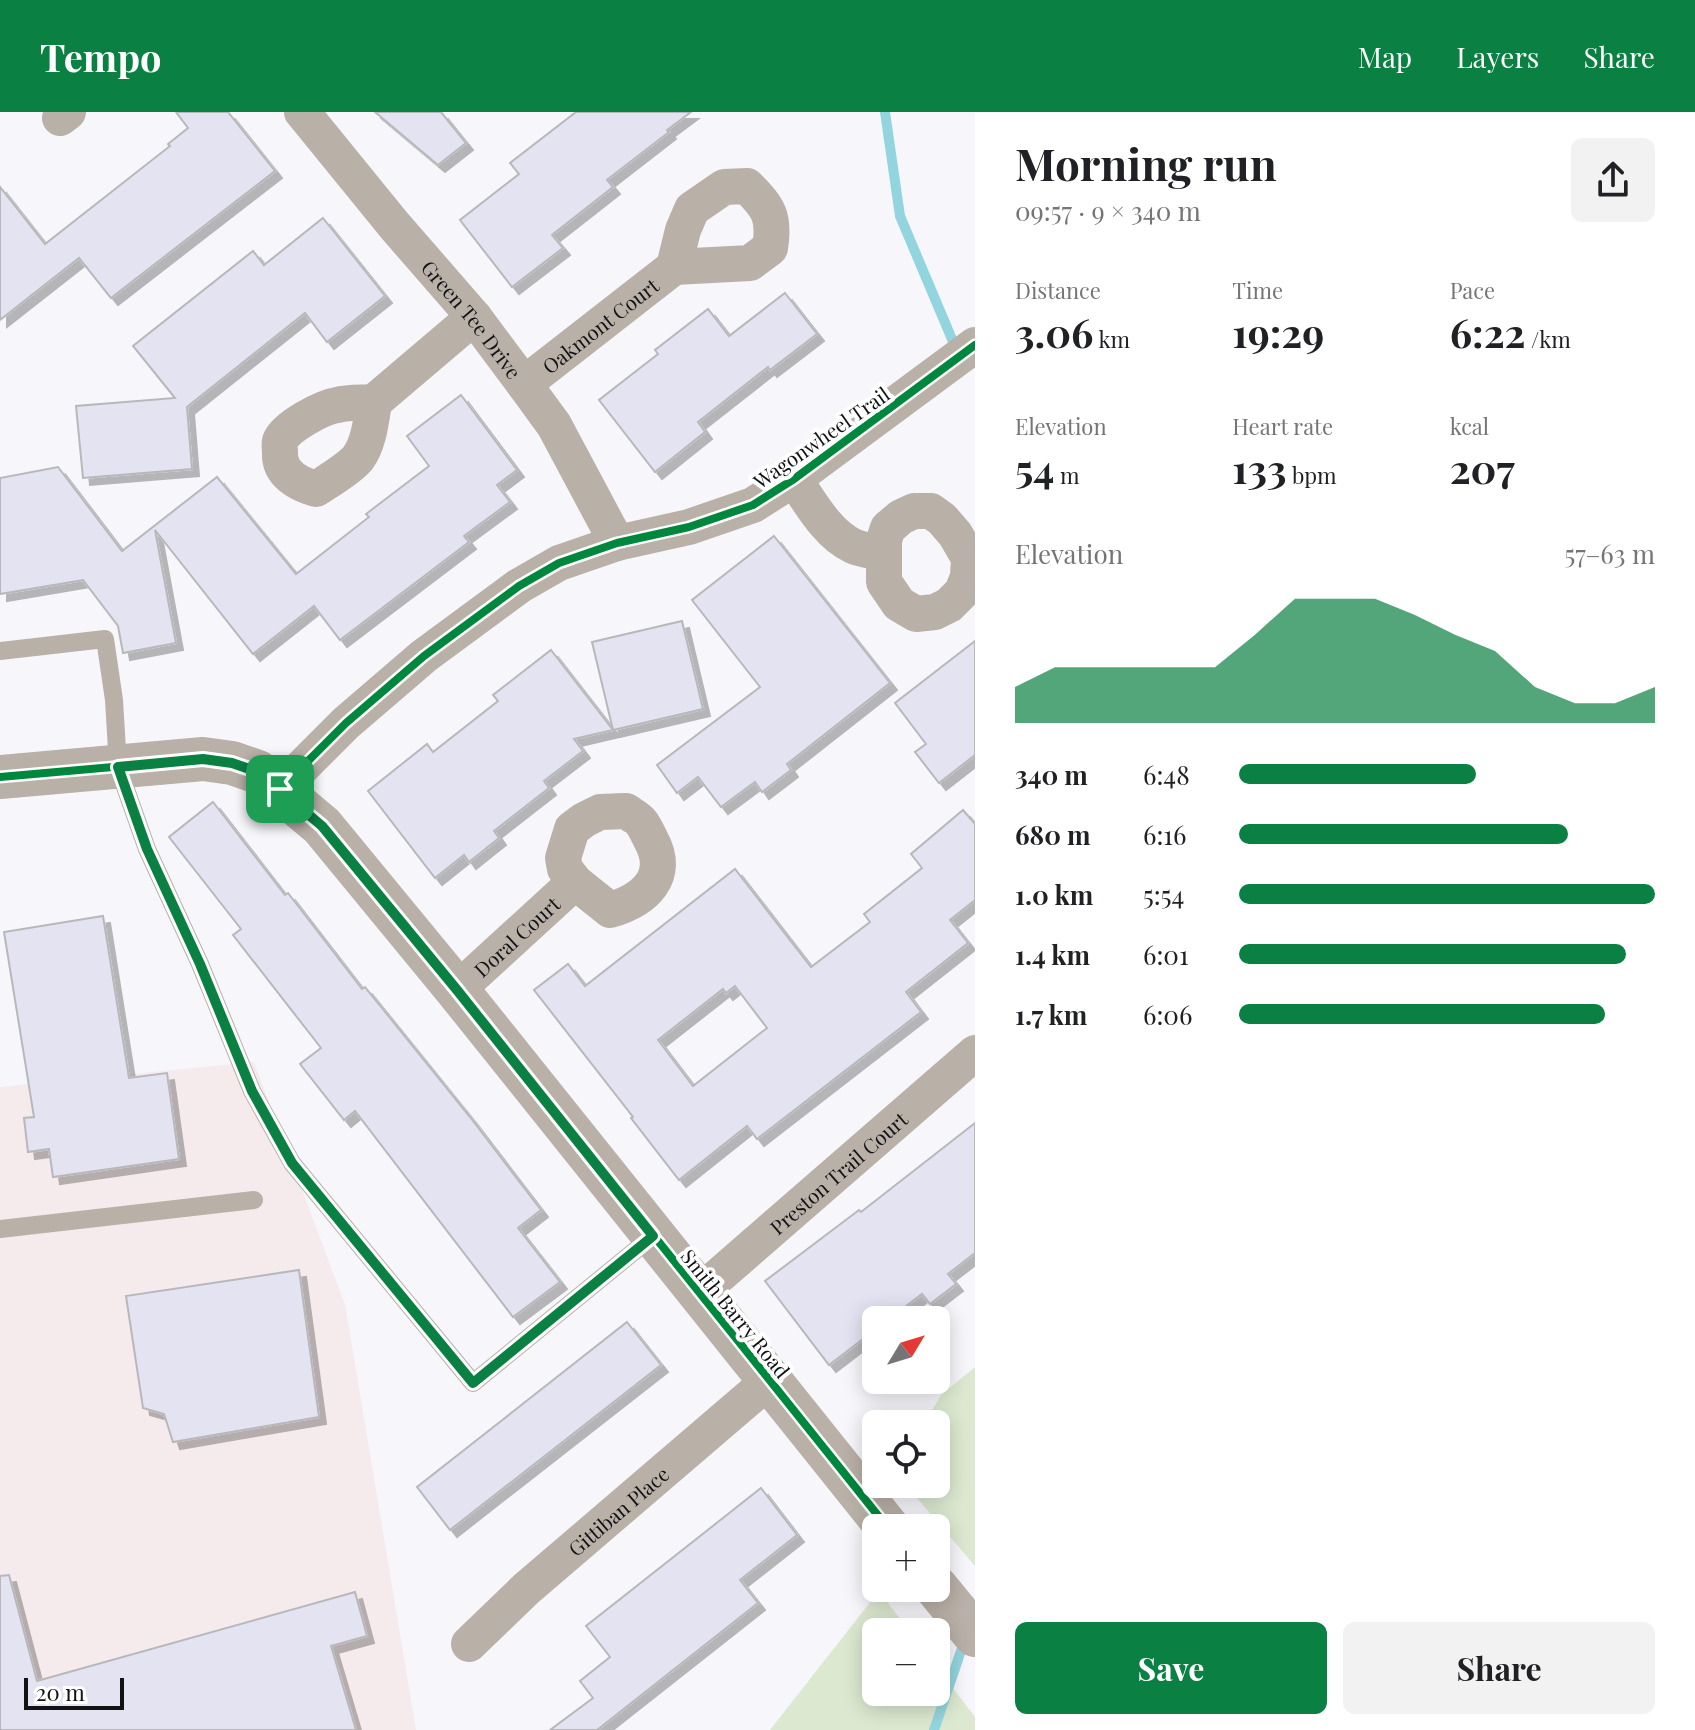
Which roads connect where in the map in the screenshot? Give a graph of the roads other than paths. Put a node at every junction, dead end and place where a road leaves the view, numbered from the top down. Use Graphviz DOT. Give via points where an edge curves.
graph roads {
  1 [pos="302,112"];
  2 [pos="674,267"];
  3 [pos="474,317"];
  4 [pos="975,345"];
  5 [pos="524,384"];
  6 [pos="374,402"];
  7 [pos="794,479"];
  8 [pos="617,543"];
  9 [pos="884,554"];
  10 [pos="0,651"];
  11 [pos="118,767"];
  12 [pos="0,777"];
  13 [pos="280,789"];
  14 [pos="575,882"];
  15 [pos="457,990"];
  16 [pos="975,1053"];
  17 [pos="254,1200"];
  18 [pos="0,1229"];
  19 [pos="653,1236"];
  20 [pos="699,1293"];
  21 [pos="770,1380"];
  22 [pos="877,1514"];
  23 [pos="948,1602"];
  24 [pos="975,1635"];
  25 [pos="469,1644"];
  1 -- 3 [label="street, Green Tee Drive"];
  2 -- 5 [label="street, Oakmont Court"];
  3 -- 5 [label="street, Green Tee Drive"];
  3 -- 6 [label="street"];
  4 -- 7 [label="street, Wagonwheel Trail"];
  5 -- 8 [label="street, Green Tee Drive" via="554,425"];
  7 -- 8 [label="street, Wagonwheel Trail" via="753,505"];
  7 -- 9 [label="street" via="837,535 852,546"];
  8 -- 13 [label="street, Wagonwheel Trail" via="559,563 519,586 424,656"];
  10 -- 11 [label="lane" via="105,639"];
  11 -- 12 [label="street, Smith Barry Road"];
  11 -- 13 [label="street, Smith Barry Road" via="203,759 258,772"];
  11 -- 19 [label="lane" via="147,849 252,1091 292,1163 473,1383"];
  13 -- 15 [label="street, Smith Barry Road" via="322,826"];
  14 -- 15 [label="street, Doral Court"];
  15 -- 19 [label="street, Smith Barry Road"];
  16 -- 20 [label="street, Preston Trail Court"];
  17 -- 18 [label="lane"];
  19 -- 20 [label="street, Smith Barry Road"];
  20 -- 21 [label="street, Smith Barry Road"];
  21 -- 22 [label="street, Smith Barry Road"];
  21 -- 25 [label="street, Gittiban Place"];
  23 -- 24 [label="street"];
}
